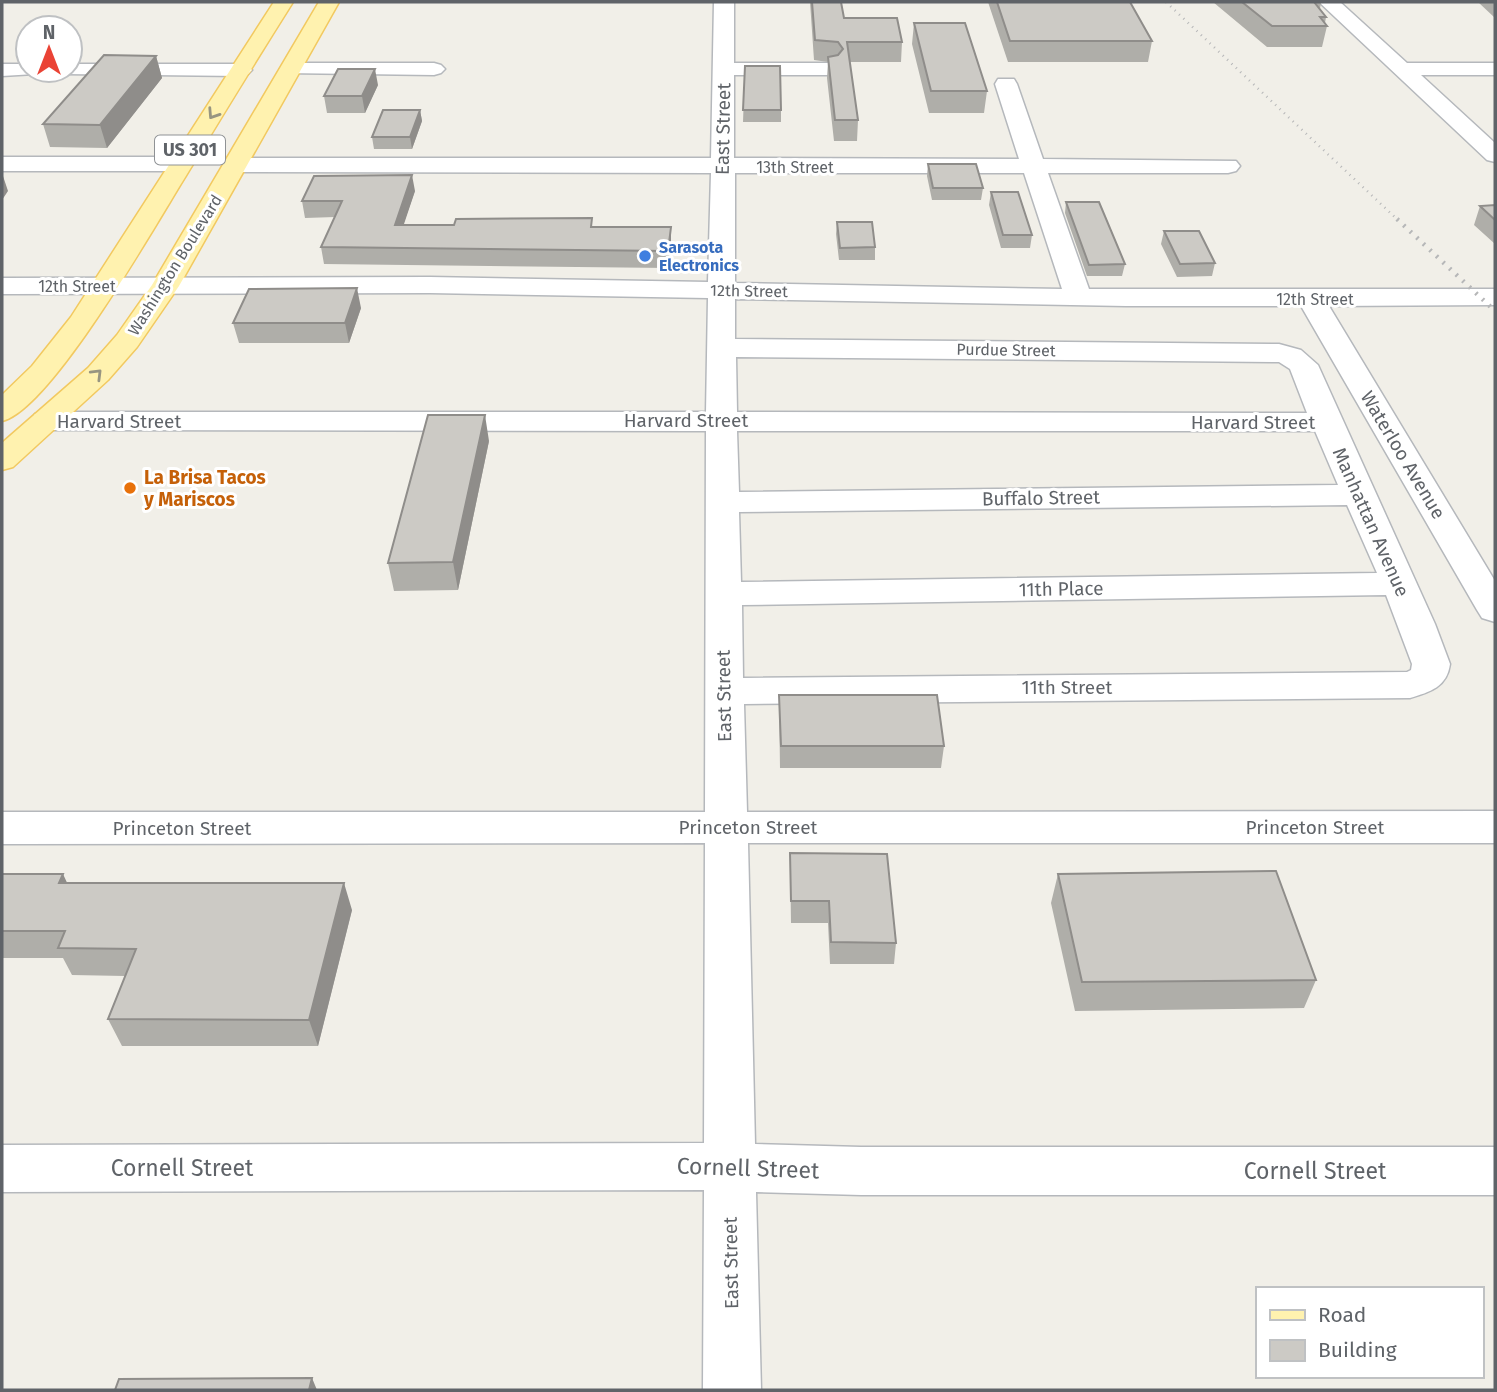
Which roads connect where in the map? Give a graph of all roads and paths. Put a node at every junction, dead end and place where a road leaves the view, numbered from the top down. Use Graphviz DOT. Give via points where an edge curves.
graph roads {
  1 [pos="329,2"];
  2 [pos="724,2"];
  3 [pos="1329,2"];
  4 [pos="280,7"];
  5 [pos="279,61"];
  6 [pos="1495,68"];
  7 [pos="241,69"];
  8 [pos="435,69"];
  9 [pos="724,69"];
  10 [pos="829,69"];
  11 [pos="1404,69"];
  12 [pos="84,70"];
  13 [pos="1006,84"];
  14 [pos="254,134"];
  15 [pos="1495,155"];
  16 [pos="2,164"];
  17 [pos="181,164"];
  18 [pos="235,165"];
  19 [pos="1033,166"];
  20 [pos="1228,166"];
  21 [pos="722,167"];
  22 [pos="2,286"];
  23 [pos="105,286"];
  24 [pos="165,286"];
  25 [pos="722,290"];
  26 [pos="1078,296"];
  27 [pos="1495,297"];
  28 [pos="1311,299"];
  29 [pos="722,348"];
  30 [pos="1291,356"];
  31 [pos="2,412"];
  32 [pos="722,420"];
  33 [pos="46,421"];
  34 [pos="1326,422"];
  35 [pos="2,460"];
  36 [pos="1359,495"];
  37 [pos="723,502"];
  38 [pos="1399,584"];
  39 [pos="723,594"];
  40 [pos="1495,610"];
  41 [pos="1410,685"];
  42 [pos="724,692"];
  43 [pos="726,827"];
  44 [pos="1495,827"];
  45 [pos="2,828"];
  46 [pos="730,1168"];
  47 [pos="2,1169"];
  48 [pos="1495,1171"];
  49 [pos="733,1390"];
  1 -- 5 [label="main road, Washington Boulevard / US 301"];
  2 -- 9 [label="street, East Street"];
  3 -- 11 [label="street"];
  4 -- 5 [label="main road" via="291,16"];
  4 -- 7 [label="main road, US 301"];
  5 -- 8 [label="street"];
  5 -- 14 [label="main road, Washington Boulevard / US 301"];
  6 -- 11 [label="street"];
  7 -- 12 [label="street"];
  7 -- 14 [label="main road" via="259,82 239,124"];
  7 -- 17 [label="main road, US 301, one-way"];
  9 -- 10 [label="street"];
  9 -- 21 [label="street, East Street"];
  11 -- 15 [label="street"];
  13 -- 19 [label="street"];
  14 -- 18 [label="main road, Washington Boulevard / US 301"];
  16 -- 17 [label="street"];
  17 -- 23 [label="main road, US 301"];
  18 -- 21 [label="street, 13th Street"];
  18 -- 24 [label="main road, Washington Boulevard / US 301"];
  19 -- 20 [label="street, 13th Street"];
  19 -- 21 [label="street, 13th Street"];
  19 -- 26 [label="street"];
  21 -- 25 [label="street, East Street"];
  22 -- 23 [label="street, 12th Street"];
  23 -- 24 [label="street, 12th Street"];
  23 -- 31 [label="main road, US 301" via="42,372"];
  24 -- 25 [label="street, 12th Street"];
  33 -- 24 [label="main road, Washington Boulevard / US 301, one-way" via="98,374"];
  25 -- 26 [label="street, 12th Street"];
  25 -- 29 [label="street, East Street"];
  26 -- 28 [label="street, 12th Street"];
  27 -- 28 [label="street, 12th Street"];
  28 -- 40 [label="street, Waterloo Avenue"];
  29 -- 30 [label="street, Purdue Street"];
  29 -- 32 [label="street, East Street"];
  30 -- 34 [label="street, Manhattan Avenue" via="1303,365"];
  32 -- 33 [label="street, Harvard Street"];
  32 -- 34 [label="street, Harvard Street"];
  32 -- 37 [label="street, East Street"];
  33 -- 35 [label="main road, Washington Boulevard / US 301"];
  34 -- 36 [label="street, Manhattan Avenue"];
  36 -- 37 [label="street, Buffalo Street"];
  36 -- 38 [label="street, Manhattan Avenue"];
  37 -- 39 [label="street, East Street"];
  38 -- 39 [label="street, 11th Place"];
  38 -- 41 [label="street, Manhattan Avenue" via="1431,664 1424,680"];
  39 -- 42 [label="street, East Street"];
  41 -- 42 [label="street, 11th Street"];
  42 -- 43 [label="street, East Street"];
  43 -- 44 [label="street, Princeton Street"];
  43 -- 45 [label="street, Princeton Street"];
  43 -- 46 [label="street, East Street"];
  46 -- 47 [label="street, Cornell Street"];
  46 -- 48 [label="street, Cornell Street"];
  46 -- 49 [label="street, East Street"];
}
